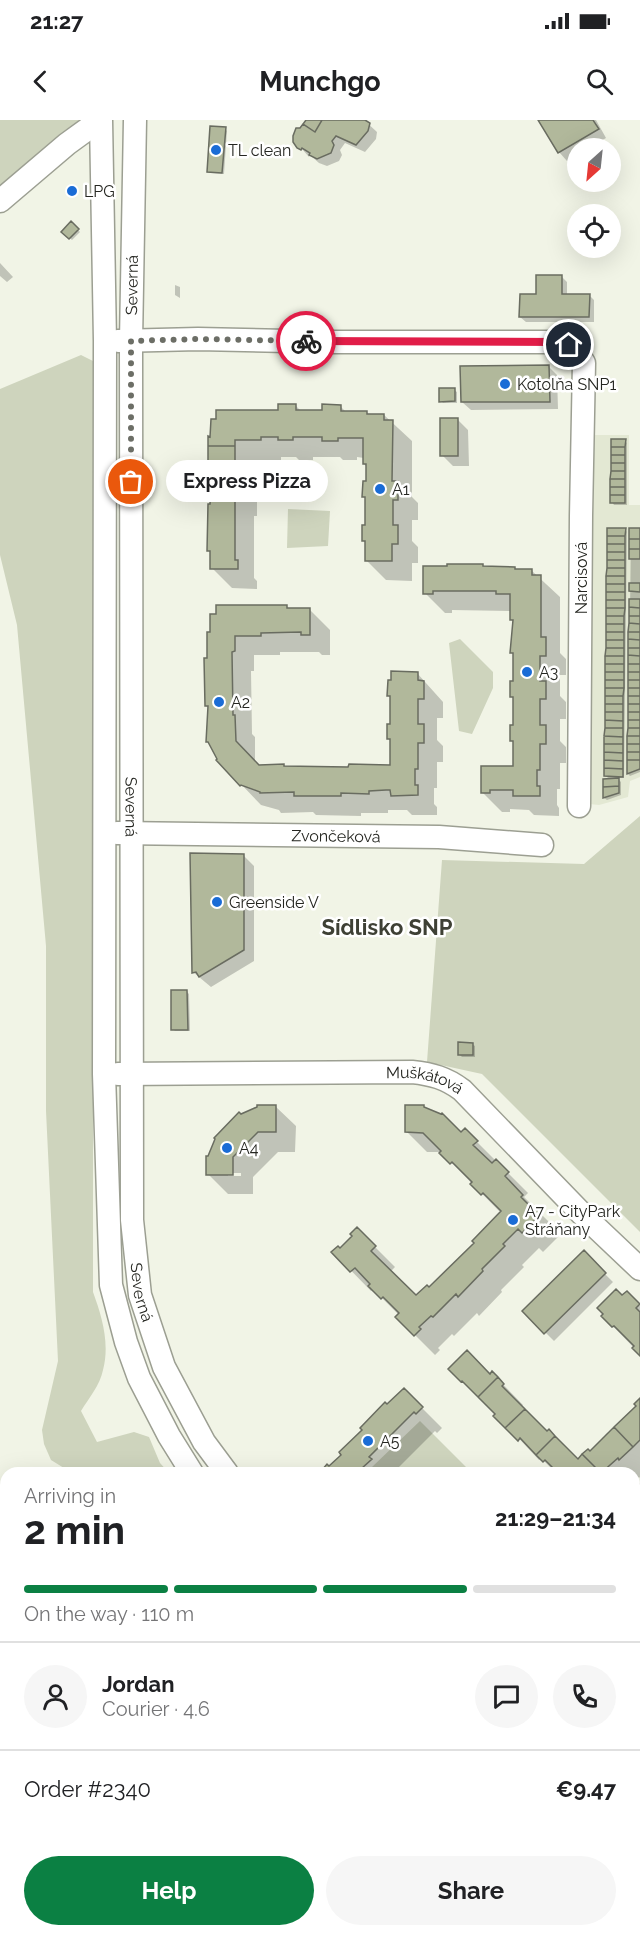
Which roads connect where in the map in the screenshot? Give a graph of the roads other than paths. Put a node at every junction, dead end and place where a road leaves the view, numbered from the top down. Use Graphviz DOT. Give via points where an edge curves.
graph roads {
  1 [pos="100,120"];
  2 [pos="135,120"];
  3 [pos="8,194"];
  4 [pos="105,341"];
  5 [pos="131,341"];
  6 [pos="579,806"];
  7 [pos="104,833"];
  8 [pos="131,834"];
  9 [pos="542,845"];
  10 [pos="104,1074"];
  11 [pos="131,1075"];
  12 [pos="640,1269"];
  13 [pos="188,1467"];
  14 [pos="222,1467"];
  1 -- 3 [label="street"];
  1 -- 4 [label="street, Severná"];
  2 -- 5 [label="street, Severná"];
  4 -- 5 [label="street"];
  4 -- 7 [label="street, Severná"];
  5 -- 6 [label="street, Narcisová" via="558,342 578,352 584,363"];
  5 -- 8 [label="street, Severná"];
  7 -- 8 [label="street, Zvončeková"];
  7 -- 10 [label="street, Severná"];
  8 -- 9 [label="street, Zvončeková" via="439,837"];
  8 -- 11 [label="street, Severná"];
  10 -- 11 [label="street, Muškátová"];
  10 -- 13 [label="street, Severná" via="111,1285 139,1378"];
  11 -- 12 [label="street, Muškátová" via="394,1072 432,1074 448,1080"];
  11 -- 14 [label="street, Severná" via="132,1220 140,1296 164,1366 204,1443"];
}
